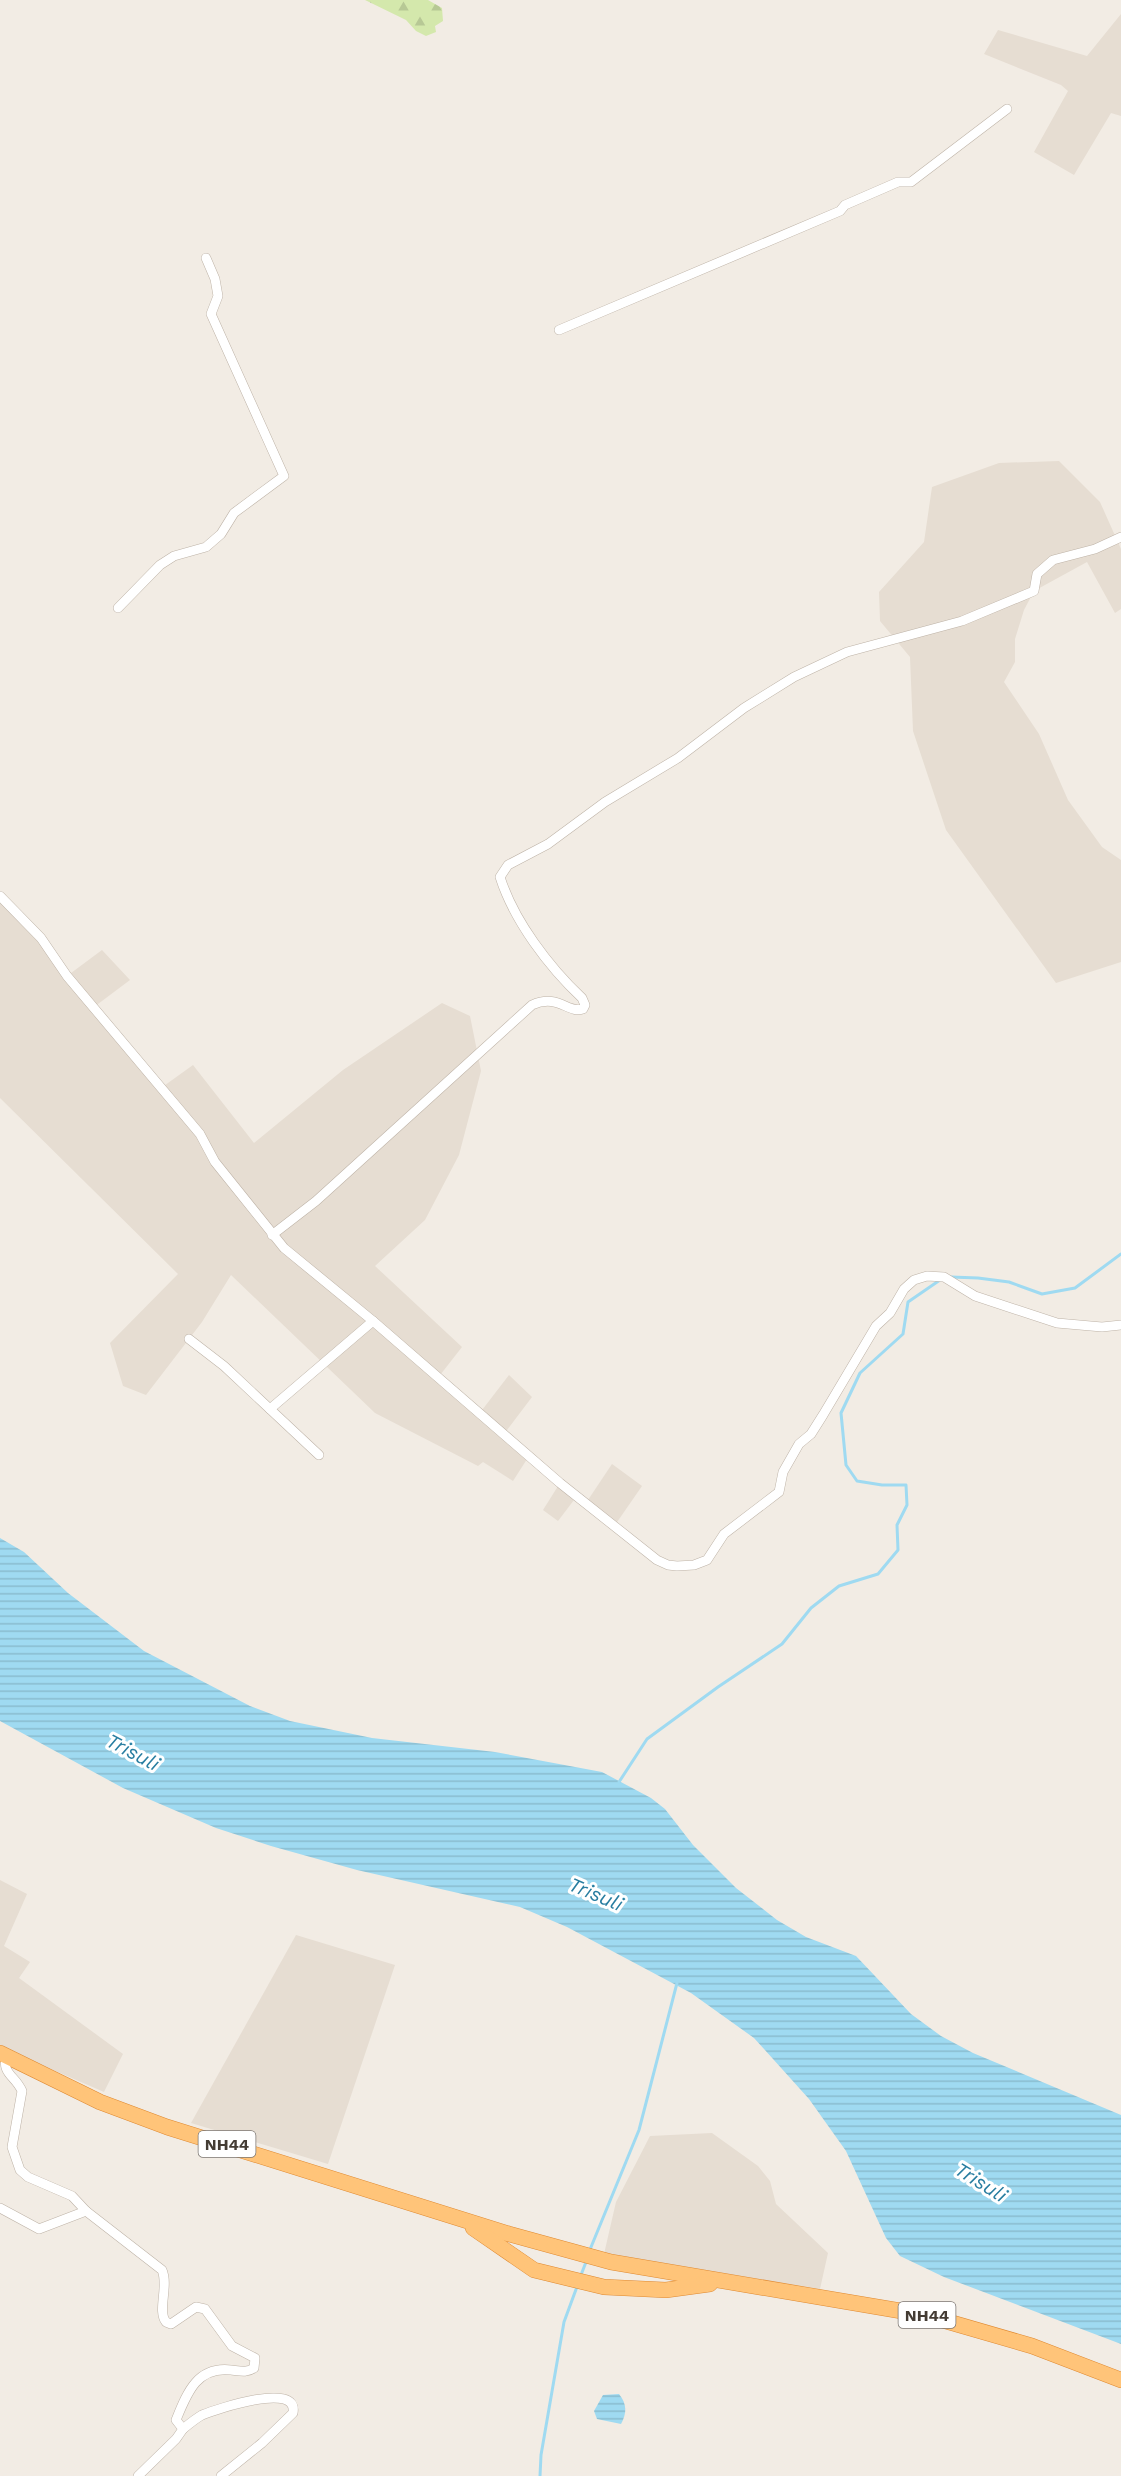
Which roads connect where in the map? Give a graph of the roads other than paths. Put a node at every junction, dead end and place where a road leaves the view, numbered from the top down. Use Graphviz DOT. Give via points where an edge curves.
graph roads {
  1 [pos="1007,109"];
  2 [pos="206,258"];
  3 [pos="559,330"];
  4 [pos="1121,537"];
  5 [pos="118,608"];
  6 [pos="0,896"];
  7 [pos="272,1234"];
  8 [pos="373,1321"];
  9 [pos="1121,1325"];
  10 [pos="189,1339"];
  11 [pos="270,1409"];
  12 [pos="319,1455"];
  13 [pos="3,2054"];
  14 [pos="0,2208"];
  15 [pos="86,2211"];
  16 [pos="460,2218"];
  17 [pos="725,2282"];
  18 [pos="1121,2380"];
  19 [pos="183,2429"];
  20 [pos="138,2476"];
  21 [pos="221,2476"];
  1 -- 3 [label="street" via="911,182 898,182 845,205 840,211"];
  2 -- 5 [label="street" via="219,296 211,314 284,476 234,513 221,534 206,547 174,556 160,565"];
  4 -- 7 [label="street" via="1095,549 1053,560 1037,574 1034,591 998,608 847,652 794,677 548,844 508,865 500,877 512,906 545,958 582,998 583,1009 548,1000 532,1005 316,1201"];
  6 -- 7 [label="street" via="41,938 67,976 200,1134 215,1162"];
  7 -- 8 [label="street"];
  8 -- 9 [label="street" via="568,1489 657,1560 677,1566 707,1560 724,1534 779,1492 783,1472 799,1444 811,1434 876,1326 914,1280 927,1275 944,1277 975,1296 1057,1323"];
  8 -- 11 [label="street"];
  10 -- 11 [label="street"];
  11 -- 12 [label="street"];
  13 -- 15 [label="street" via="6,2071 22,2091 13,2133 15,2161 28,2177 72,2196"];
  13 -- 16 [label="highway, NH44" via="100,2102 167,2127"];
  14 -- 15 [label="street" via="39,2229"];
  15 -- 19 [label="street" via="162,2270 166,2322 176,2322 196,2307 205,2308 232,2346 255,2358 254,2368 249,2371 214,2370 195,2381 176,2420"];
  16 -- 17 [label="highway, NH44" via="611,2262"];
  16 -- 17 [label="highway, NH44" via="534,2270 604,2287 666,2290"];
  17 -- 18 [label="highway, NH44" via="925,2315 1032,2346"];
  19 -- 20 [label="street"];
  19 -- 21 [label="street" via="220,2408 277,2397 291,2400 293,2413"];
}
